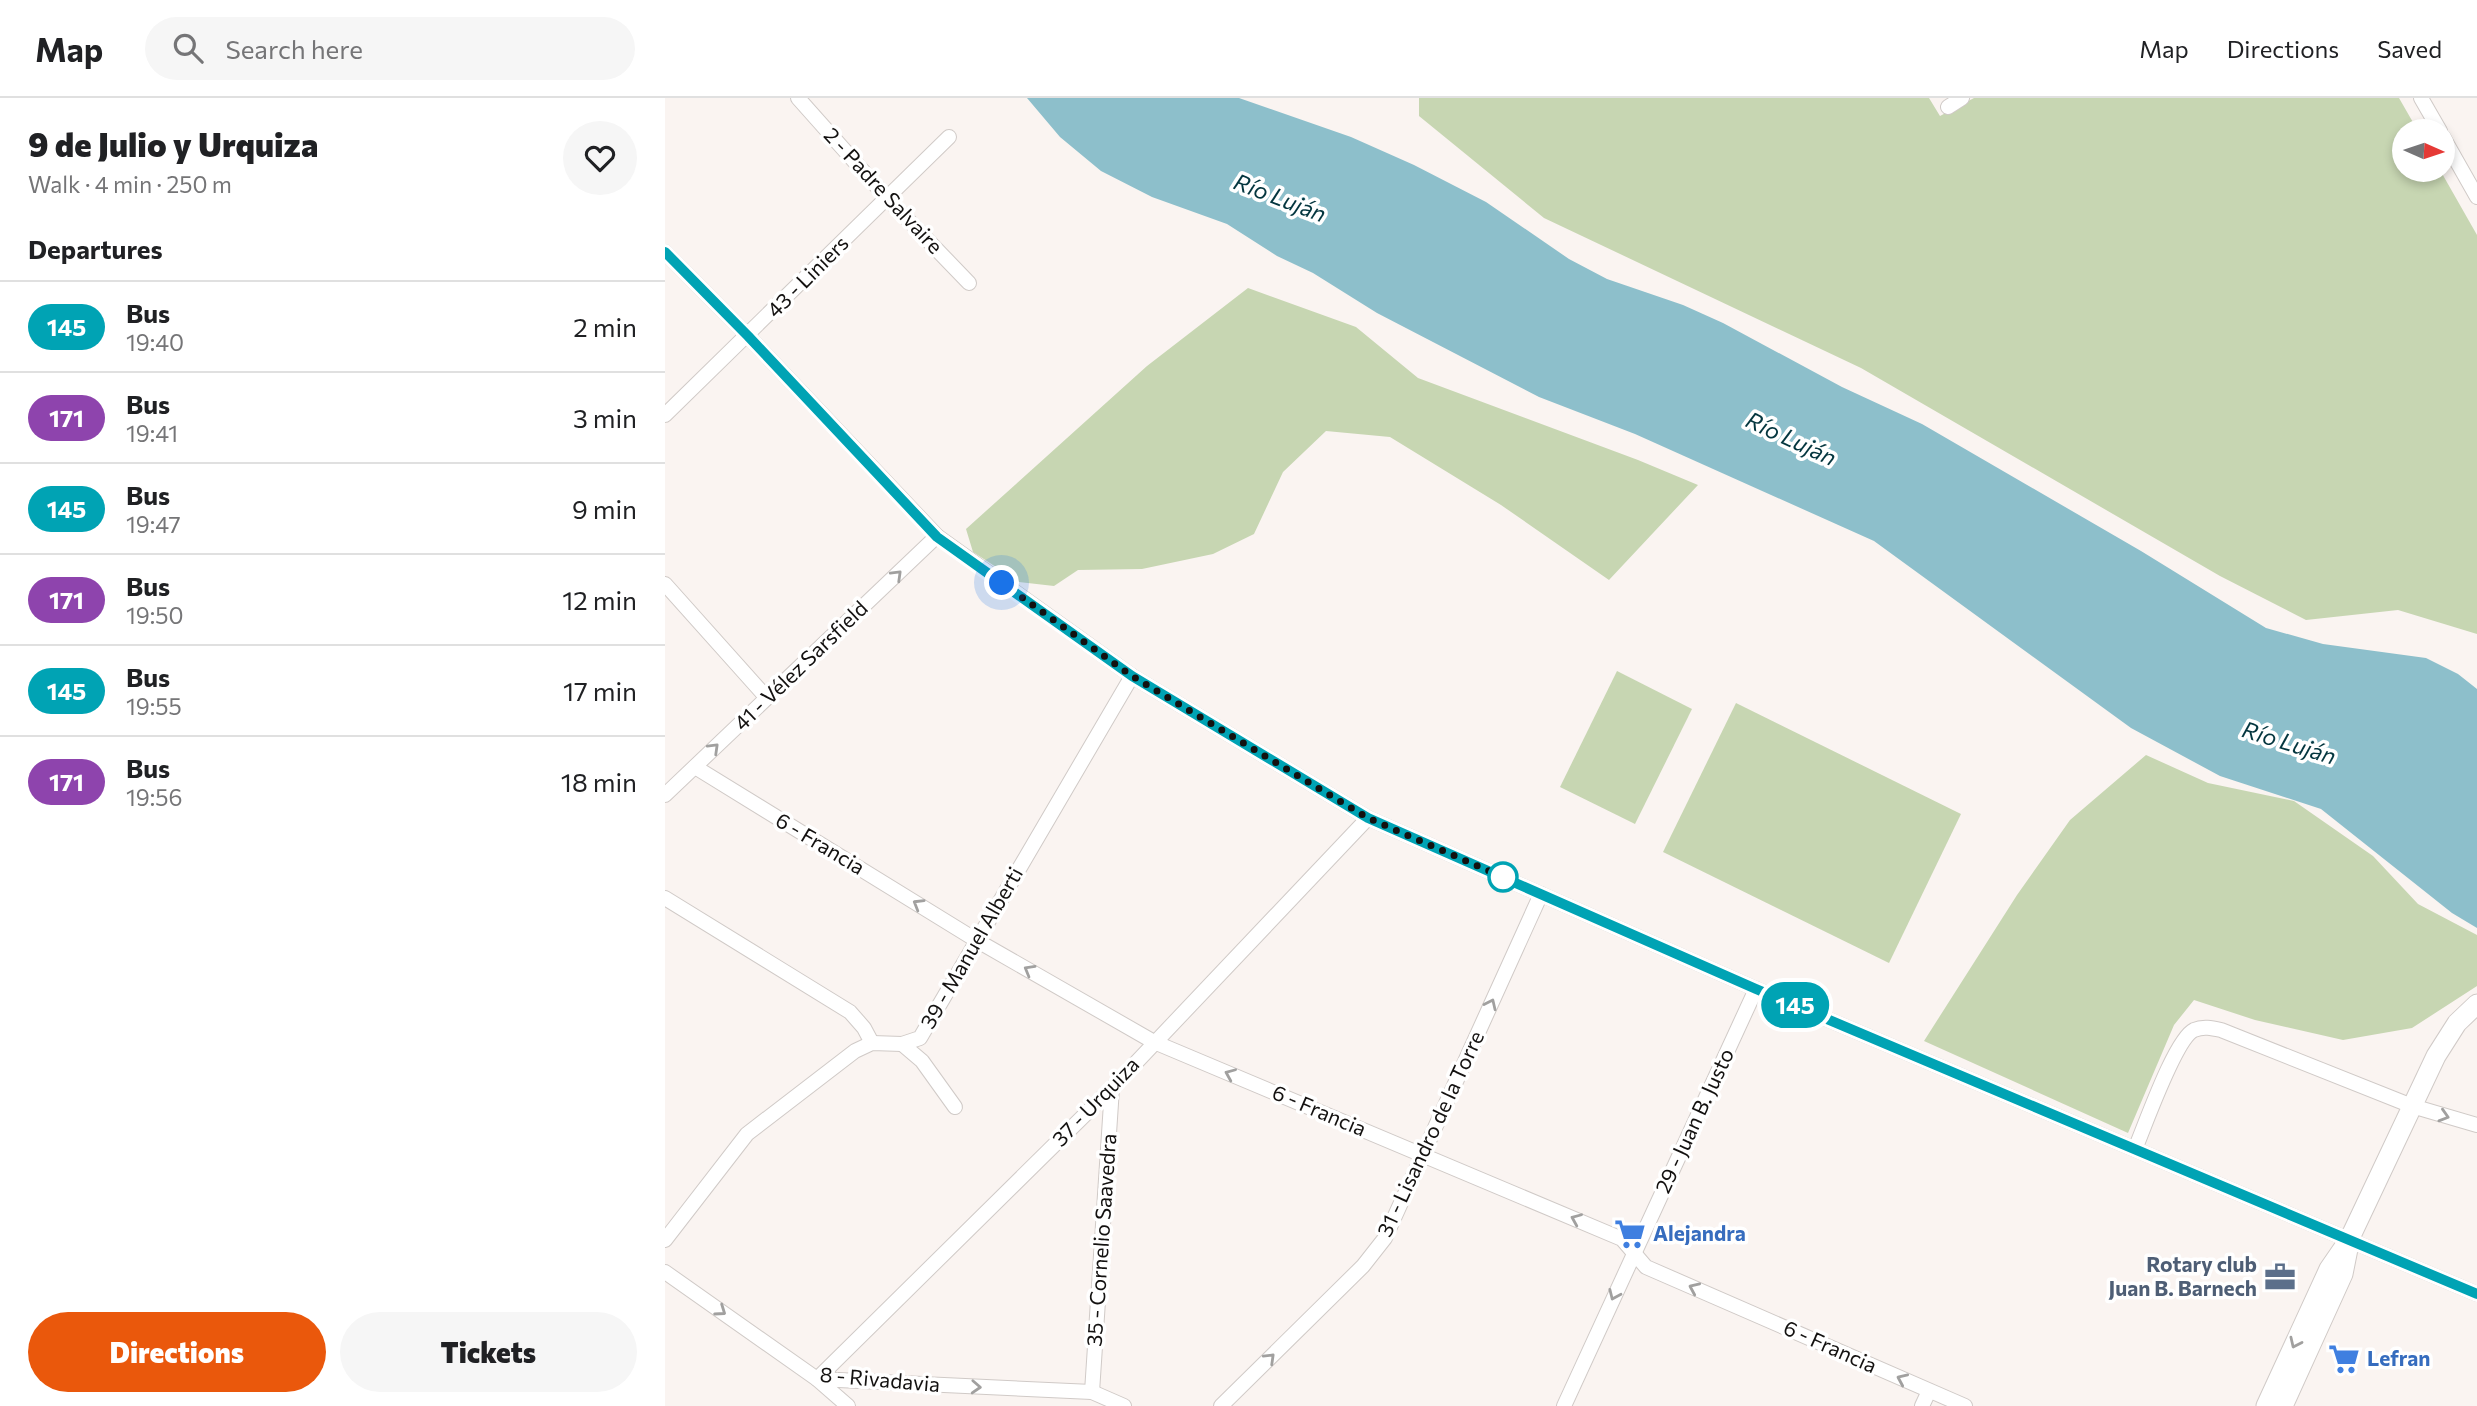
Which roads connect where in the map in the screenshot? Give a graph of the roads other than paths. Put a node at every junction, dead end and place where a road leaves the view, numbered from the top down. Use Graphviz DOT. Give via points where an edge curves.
graph roads {
  1 [pos="798,98"];
  2 [pos="1962,98"];
  3 [pos="2421,98"];
  4 [pos="1948,107"];
  5 [pos="2433,119"];
  6 [pos="949,137"];
  7 [pos="2455,152"];
  8 [pos="2472,174"];
  9 [pos="2477,197"];
  10 [pos="887,198"];
  11 [pos="665,252"];
  12 [pos="969,283"];
  13 [pos="748,336"];
  14 [pos="665,415"];
  15 [pos="937,537"];
  16 [pos="665,584"];
  17 [pos="1132,676"];
  18 [pos="767,698"];
  19 [pos="695,767"];
  20 [pos="665,795"];
  21 [pos="1368,818"];
  22 [pos="1541,894"];
  23 [pos="665,898"];
  24 [pos="976,940"];
  25 [pos="1756,989"];
  26 [pos="2476,1005"];
  27 [pos="1154,1042"];
  28 [pos="872,1044"];
  29 [pos="901,1044"];
  30 [pos="1112,1087"];
  31 [pos="2412,1106"];
  32 [pos="955,1107"];
  33 [pos="2477,1125"];
  34 [pos="2135,1149"];
  35 [pos="1422,1154"];
  36 [pos="665,1240"];
  37 [pos="2349,1240"];
  38 [pos="1633,1253"];
  39 [pos="665,1272"];
  40 [pos="2477,1294"];
  41 [pos="817,1379"];
  42 [pos="1929,1391"];
  43 [pos="1091,1392"];
  44 [pos="848,1406"];
  45 [pos="1124,1406"];
  46 [pos="1221,1406"];
  47 [pos="1564,1406"];
  48 [pos="1922,1406"];
  49 [pos="1965,1406"];
  50 [pos="2266,1406"];
  51 [pos="2283,1406"];
  1 -- 10 [label="street, 2 - Padre Salvaire"];
  2 -- 4 [label="street"];
  3 -- 5 [label="street"];
  6 -- 10 [label="street, 43 - Liniers"];
  7 -- 8 [label="street"];
  8 -- 9 [label="street"];
  10 -- 12 [label="street, 2 - Padre Salvaire"];
  10 -- 13 [label="street, 43 - Liniers"];
  11 -- 13 [label="street"];
  13 -- 14 [label="street, 43 - Liniers"];
  13 -- 15 [label="street"];
  15 -- 17 [label="street"];
  18 -- 15 [label="street, 41 - Vélez Sarsfield, one-way"];
  16 -- 18 [label="street"];
  17 -- 21 [label="street"];
  17 -- 24 [label="street, 39 - Manuel Alberti"];
  19 -- 18 [label="street, 41 - Vélez Sarsfield, one-way"];
  19 -- 20 [label="street, 41 - Vélez Sarsfield"];
  24 -- 19 [label="street, 6 - Francia, one-way"];
  21 -- 22 [label="street"];
  21 -- 27 [label="street, 37 - Urquiza"];
  22 -- 25 [label="street"];
  35 -- 22 [label="street, 31 - Lisandro de la Torre, one-way"];
  23 -- 28 [label="street" via="851,1012"];
  27 -- 24 [label="street, 6 - Francia, one-way"];
  24 -- 29 [label="street, 39 - Manuel Alberti" via="920,1038"];
  25 -- 34 [label="street"];
  25 -- 38 [label="street, 29 - Juan B. Justo"];
  26 -- 31 [label="street" via="2446,1038"];
  27 -- 30 [label="street, 37 - Urquiza"];
  35 -- 27 [label="street, 6 - Francia, one-way"];
  28 -- 29 [label="street, 39 - Manuel Alberti"];
  28 -- 36 [label="street, 39 - Manuel Alberti" via="829,1069 747,1134"];
  29 -- 32 [label="street" via="922,1061"];
  30 -- 41 [label="street, 37 - Urquiza"];
  30 -- 43 [label="street, 35 - Cornelio Saavedra"];
  31 -- 33 [label="street, one-way"];
  31 -- 34 [label="street" via="2221,1030 2203,1028 2192,1031 2177,1050"];
  31 -- 37 [label="street"];
  34 -- 37 [label="street"];
  38 -- 35 [label="street, 6 - Francia, one-way" via="1622,1239"];
  46 -- 35 [label="street, 31 - Lisandro de la Torre, one-way" via="1363,1266 1385,1238"];
  37 -- 40 [label="street"];
  37 -- 50 [label="street, one-way" via="2329,1269"];
  37 -- 51 [label="street" via="2343,1273"];
  42 -- 38 [label="street, 6 - Francia, one-way" via="1646,1266"];
  38 -- 47 [label="street, 29 - Juan B. Justo, one-way"];
  39 -- 41 [label="street, 8 - Rivadavia, one-way"];
  41 -- 43 [label="street, 8 - Rivadavia, one-way"];
  41 -- 44 [label="street"];
  42 -- 48 [label="street"];
  42 -- 49 [label="street, 6 - Francia"];
  43 -- 45 [label="street, 8 - Rivadavia"];
}
